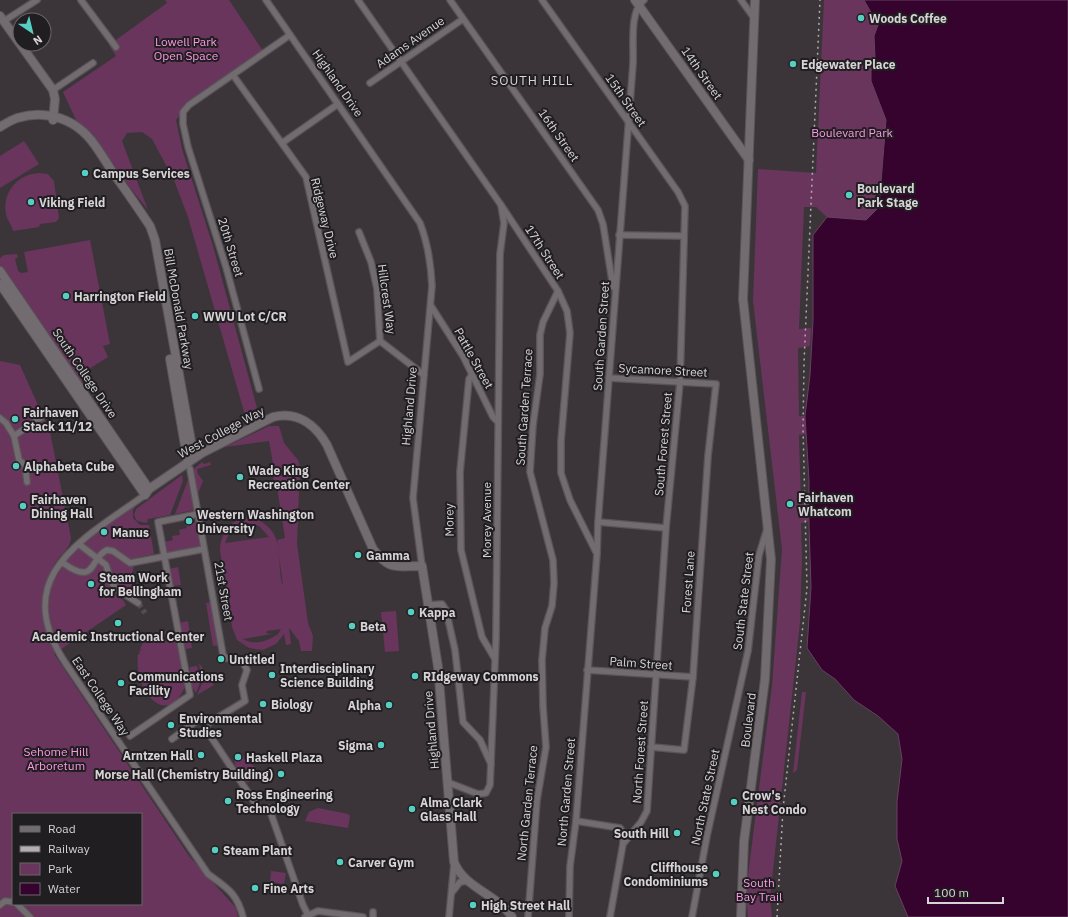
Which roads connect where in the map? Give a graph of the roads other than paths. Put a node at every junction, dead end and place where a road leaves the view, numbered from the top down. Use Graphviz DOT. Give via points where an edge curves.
graph roads {
  1 [pos="37,0"];
  2 [pos="81,0"];
  3 [pos="266,0"];
  4 [pos="358,0"];
  5 [pos="450,0"];
  6 [pos="542,0"];
  7 [pos="741,0"];
  8 [pos="755,0"];
  9 [pos="639,1"];
  10 [pos="2,19"];
  11 [pos="463,19"];
  12 [pos="754,19"];
  13 [pos="290,35"];
  14 [pos="116,47"];
  15 [pos="401,62"];
  16 [pos="93,63"];
  17 [pos="233,75"];
  18 [pos="370,83"];
  19 [pos="53,90"];
  20 [pos="338,104"];
  21 [pos="53,118"];
  22 [pos="629,123"];
  23 [pos="0,127"];
  24 [pos="0,133"];
  25 [pos="282,143"];
  26 [pos="749,160"];
  27 [pos="501,205"];
  28 [pos="685,215"];
  29 [pos="359,232"];
  30 [pos="619,235"];
  31 [pos="684,236"];
  32 [pos="0,271"];
  33 [pos="0,284"];
  34 [pos="558,291"];
  35 [pos="615,297"];
  36 [pos="431,306"];
  37 [pos="380,341"];
  38 [pos="424,375"];
  39 [pos="472,375"];
  40 [pos="609,378"];
  41 [pos="680,382"];
  42 [pos="716,384"];
  43 [pos="259,388"];
  44 [pos="42,417"];
  45 [pos="0,418"];
  46 [pos="497,421"];
  47 [pos="14,436"];
  48 [pos="191,463"];
  49 [pos="27,482"];
  50 [pos="147,492"];
  51 [pos="198,514"];
  52 [pos="598,522"];
  53 [pos="768,525"];
  54 [pos="666,528"];
  55 [pos="78,545"];
  56 [pos="204,549"];
  57 [pos="597,554"];
  58 [pos="164,556"];
  59 [pos="99,559"];
  60 [pos="63,563"];
  61 [pos="422,566"];
  62 [pos="138,603"];
  63 [pos="428,605"];
  64 [pos="495,659"];
  65 [pos="542,667"];
  66 [pos="587,670"];
  67 [pos="656,675"];
  68 [pos="693,677"];
  69 [pos="741,682"];
  70 [pos="207,724"];
  71 [pos="130,736"];
  72 [pos="172,739"];
  73 [pos="651,747"];
  74 [pos="491,765"];
  75 [pos="447,782"];
  76 [pos="576,820"];
  77 [pos="639,825"];
  78 [pos="620,828"];
  79 [pos="623,844"];
  80 [pos="454,862"];
  81 [pos="469,881"];
  82 [pos="452,891"];
  83 [pos="12,902"];
  84 [pos="0,905"];
  85 [pos="18,905"];
  86 [pos="307,916"];
  87 [pos="30,917"];
  88 [pos="243,917"];
  89 [pos="363,917"];
  90 [pos="449,917"];
  91 [pos="512,917"];
  92 [pos="528,917"];
  93 [pos="570,917"];
  94 [pos="610,917"];
  95 [pos="692,917"];
  96 [pos="741,917"];
  1 -- 10 [label="street"];
  2 -- 14 [label="street"];
  3 -- 13 [label="street, Highland Drive"];
  4 -- 15 [label="street, 17th Street"];
  5 -- 11 [label="street, 16th Street"];
  6 -- 22 [label="street, 15th Street"];
  7 -- 12 [label="street"];
  8 -- 12 [label="street, Boulevard"];
  9 -- 22 [label="street, South Garden Street" via="635,14"];
  9 -- 26 [label="street, 14th Street"];
  10 -- 19 [label="street"];
  11 -- 15 [label="street, Adams Avenue"];
  11 -- 35 [label="street, 16th Street" via="598,210 603,224"];
  12 -- 26 [label="street, Boulevard"];
  13 -- 17 [label="street"];
  13 -- 20 [label="street, Highland Drive"];
  15 -- 18 [label="street, Adams Avenue"];
  15 -- 27 [label="street, 17th Street"];
  16 -- 19 [label="street"];
  17 -- 25 [label="street, Ridgeway Drive"];
  17 -- 43 [label="street, 20th Street" via="189,105 183,112 183,124"];
  19 -- 21 [label="street"];
  20 -- 25 [label="street"];
  20 -- 36 [label="street, Highland Drive" via="420,223 429,253"];
  21 -- 23 [label="street, Bill McDonald Parkway" via="28,115"];
  21 -- 24 [label="street, Bill McDonald Parkway" via="16,122"];
  21 -- 48 [label="street, Bill McDonald Parkway" via="74,124 90,139 153,233"];
  22 -- 28 [label="street, 15th Street" via="678,192 685,206"];
  22 -- 30 [label="street, South Garden Street"];
  25 -- 37 [label="street, Ridgeway Drive" via="306,177 348,362"];
  26 -- 53 [label="street, Boulevard" via="743,299"];
  27 -- 34 [label="street, 17th Street"];
  27 -- 46 [label="street, Morey Avenue" via="504,223 500,254"];
  28 -- 31 [label="street, South Forest Street"];
  29 -- 37 [label="street, Hillcrest Way" via="371,262 377,289"];
  30 -- 31 [label="street"];
  30 -- 35 [label="street, South Garden Street"];
  31 -- 41 [label="street, South Forest Street"];
  32 -- 50 [label="street, South College Drive"];
  33 -- 50 [label="street, South College Drive"];
  34 -- 57 [label="street, 17th Street" via="567,311 570,333 561,441 561,473 570,500"];
  34 -- 65 [label="street, South Garden Terrace" via="543,322 540,335 540,374 530,472 553,560 552,606 545,628"];
  35 -- 40 [label="street, South Garden Street"];
  36 -- 38 [label="street, Highland Drive"];
  36 -- 39 [label="street, Pattle Street"];
  37 -- 38 [label="street, Hillcrest Way"];
  38 -- 61 [label="street, Highland Drive" via="413,498"];
  39 -- 46 [label="street, Pattle Street"];
  39 -- 64 [label="street, Morey" via="469,379 464,419 461,466 461,550 482,637"];
  40 -- 41 [label="street, Sycamore Street"];
  40 -- 52 [label="street, South Garden Street"];
  41 -- 42 [label="street, Sycamore Street"];
  41 -- 54 [label="street, South Forest Street"];
  42 -- 68 [label="street, Forest Lane" via="708,456"];
  44 -- 47 [label="street"];
  45 -- 47 [label="street"];
  46 -- 64 [label="street, Morey Avenue"];
  47 -- 49 [label="street" via="19,460 25,465"];
  48 -- 50 [label="street, West College Way"];
  48 -- 51 [label="street, 21st Street"];
  48 -- 61 [label="street, West College Way" via="273,418 285,415 302,419 316,430 326,445 373,549 383,562 395,566"];
  50 -- 55 [label="street, East College Way"];
  51 -- 56 [label="street, 21st Street"];
  51 -- 58 [label="street" via="158,522"];
  52 -- 54 [label="street"];
  52 -- 57 [label="street, South Garden Street"];
  53 -- 69 [label="street, South State Street" via="759,555 748,651"];
  53 -- 96 [label="street, Boulevard" via="772,559 765,679 744,841"];
  54 -- 67 [label="street, South Forest Street"];
  55 -- 59 [label="street"];
  55 -- 88 [label="street, East College Way" via="61,561 48,586 45,613 52,640 189,848 208,874 237,898"];
  56 -- 58 [label="street"];
  56 -- 70 [label="street, 21st Street" via="224,658 243,662 246,675 242,687 245,701"];
  57 -- 66 [label="street, South Garden Street"];
  58 -- 59 [label="street" via="130,563 109,550 102,552"];
  58 -- 71 [label="street" via="190,695"];
  59 -- 60 [label="street" via="92,569 84,572 76,571"];
  59 -- 62 [label="street" via="108,568 110,581 116,589"];
  61 -- 63 [label="street, Highland Drive"];
  63 -- 74 [label="street" via="442,604 446,610 455,650 463,722 480,740"];
  63 -- 75 [label="street, Highland Drive" via="438,667"];
  64 -- 74 [label="street, Morey Avenue"];
  65 -- 92 [label="street, North Garden Terrace" via="546,747 538,800"];
  66 -- 67 [label="street, Palm Street"];
  66 -- 76 [label="street, North Garden Street"];
  67 -- 68 [label="street, Palm Street"];
  67 -- 73 [label="street, North Forest Street"];
  68 -- 73 [label="street, Forest Lane" via="684,750"];
  69 -- 95 [label="street, North State Street"];
  70 -- 72 [label="street" via="202,717"];
  70 -- 86 [label="street" via="207,731 259,808 269,808"];
  73 -- 77 [label="street, North Forest Street" via="647,811"];
  74 -- 75 [label="street, Morey Avenue" via="490,785 486,793 478,794"];
  75 -- 80 [label="street, Highland Drive"];
  76 -- 78 [label="street"];
  76 -- 93 [label="street, North Garden Street" via="570,866"];
  77 -- 78 [label="street"];
  77 -- 79 [label="street, North Forest Street"];
  78 -- 79 [label="street" via="624,834"];
  79 -- 94 [label="street"];
  80 -- 81 [label="street" via="460,874"];
  80 -- 82 [label="street"];
  81 -- 82 [label="street" via="460,882"];
  81 -- 91 [label="street" via="500,902"];
  82 -- 90 [label="street"];
  83 -- 84 [label="street" via="5,901"];
  85 -- 87 [label="street"];
  86 -- 89 [label="street" via="318,911"];
}
